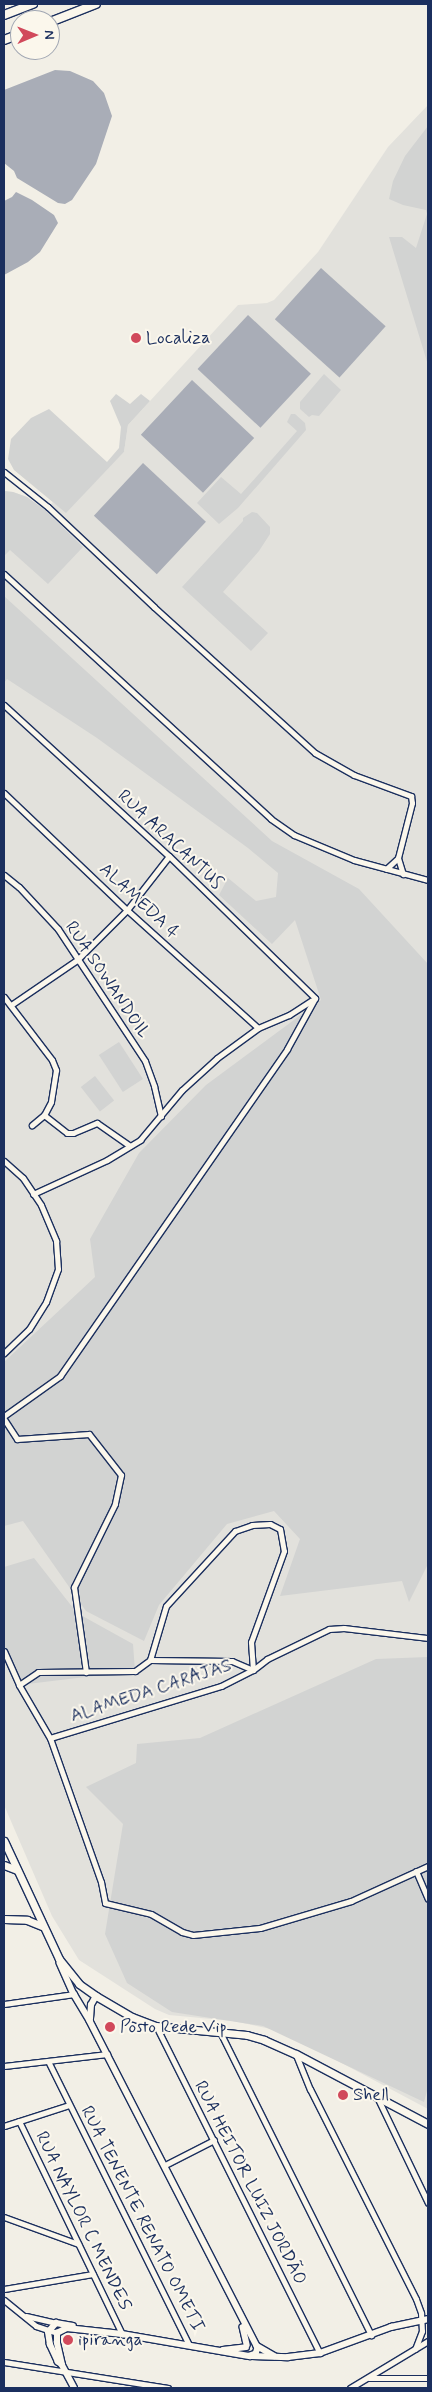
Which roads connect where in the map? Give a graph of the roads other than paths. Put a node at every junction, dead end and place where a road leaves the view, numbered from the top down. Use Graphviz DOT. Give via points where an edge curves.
graph roads {
  1 [pos="33,4"];
  2 [pos="96,4"];
  3 [pos="4,15"];
  4 [pos="60,18"];
  5 [pos="4,472"];
  6 [pos="4,574"];
  7 [pos="4,578"];
  8 [pos="18,589"];
  9 [pos="4,705"];
  10 [pos="4,793"];
  11 [pos="169,856"];
  12 [pos="398,858"];
  13 [pos="386,869"];
  14 [pos="403,874"];
  15 [pos="4,875"];
  16 [pos="428,880"];
  17 [pos="127,910"];
  18 [pos="77,960"];
  19 [pos="4,996"];
  20 [pos="315,998"];
  21 [pos="11,1005"];
  22 [pos="258,1028"];
  23 [pos="44,1116"];
  24 [pos="161,1116"];
  25 [pos="32,1125"];
  26 [pos="130,1146"];
  27 [pos="4,1161"];
  28 [pos="34,1194"];
  29 [pos="4,1353"];
  30 [pos="4,1418"];
  31 [pos="428,1638"];
  32 [pos="4,1652"];
  33 [pos="150,1660"];
  34 [pos="253,1670"];
  35 [pos="86,1672"];
  36 [pos="19,1685"];
  37 [pos="50,1738"];
  38 [pos="4,1840"];
  39 [pos="4,1865"];
  40 [pos="428,1866"];
  41 [pos="17,1870"];
  42 [pos="416,1871"];
  43 [pos="422,1884"];
  44 [pos="428,1888"];
  45 [pos="428,1899"];
  46 [pos="32,1905"];
  47 [pos="4,1919"];
  48 [pos="21,1919"];
  49 [pos="42,1927"];
  50 [pos="58,1956"];
  51 [pos="74,1994"];
  52 [pos="96,1996"];
  53 [pos="4,2004"];
  54 [pos="90,2021"];
  55 [pos="156,2026"];
  56 [pos="220,2031"];
  57 [pos="108,2054"];
  58 [pos="296,2054"];
  59 [pos="48,2061"];
  60 [pos="4,2066"];
  61 [pos="378,2099"];
  62 [pos="69,2105"];
  63 [pos="19,2121"];
  64 [pos="428,2124"];
  65 [pos="4,2126"];
  66 [pos="214,2140"];
  67 [pos="165,2165"];
  68 [pos="428,2203"];
  69 [pos="4,2217"];
  70 [pos="78,2244"];
  71 [pos="93,2274"];
  72 [pos="4,2289"];
  73 [pos="4,2300"];
  74 [pos="239,2313"];
  75 [pos="23,2316"];
  76 [pos="425,2319"];
  77 [pos="56,2323"];
  78 [pos="76,2327"];
  79 [pos="48,2332"];
  80 [pos="57,2333"];
  81 [pos="122,2334"];
  82 [pos="372,2334"];
  83 [pos="428,2341"];
  84 [pos="189,2345"];
  85 [pos="256,2345"];
  86 [pos="246,2346"];
  87 [pos="415,2349"];
  88 [pos="217,2351"];
  89 [pos="320,2353"];
  90 [pos="251,2356"];
  91 [pos="279,2358"];
  92 [pos="4,2362"];
  93 [pos="62,2366"];
  94 [pos="66,2373"];
  95 [pos="369,2378"];
  96 [pos="428,2378"];
  97 [pos="74,2388"];
  98 [pos="168,2388"];
  99 [pos="350,2388"];
  1 -- 3 [label="main road"];
  2 -- 4 [label="main road"];
  5 -- 12 [label="street" via="48,507 315,753 354,775 411,796"];
  6 -- 8 [label="street"];
  7 -- 8 [label="street"];
  8 -- 13 [label="street" via="271,819 294,835 327,850"];
  9 -- 11 [label="street, RUA ARACANTUS"];
  10 -- 17 [label="street, ALAMEDA 4"];
  11 -- 17 [label="street"];
  11 -- 20 [label="street, RUA ARACANTUS"];
  12 -- 13 [label="street"];
  12 -- 14 [label="street"];
  13 -- 14 [label="street"];
  14 -- 16 [label="street"];
  15 -- 18 [label="street, RUA SOWANDOIL" via="20,887 58,929"];
  17 -- 18 [label="street"];
  17 -- 22 [label="street, ALAMEDA 4"];
  18 -- 21 [label="street"];
  18 -- 24 [label="street, RUA SOWANDOIL" via="145,1061"];
  19 -- 21 [label="street"];
  20 -- 22 [label="street" via="289,1015"];
  20 -- 30 [label="street" via="287,1049 60,1376"];
  21 -- 23 [label="street" via="56,1070"];
  22 -- 24 [label="street" via="217,1058 182,1090"];
  23 -- 25 [label="street"];
  23 -- 26 [label="street" via="73,1133 97,1124"];
  24 -- 26 [label="street" via="148,1133"];
  26 -- 28 [label="street"];
  27 -- 28 [label="street" via="23,1178"];
  28 -- 29 [label="street" via="56,1241 58,1269 46,1302 33,1322"];
  30 -- 35 [label="street" via="17,1438 89,1434 121,1475 115,1504 74,1587"];
  31 -- 34 [label="street, ALAMEDA CARAJAS" via="329,1629"];
  32 -- 36 [label="street"];
  33 -- 34 [label="street" via="232,1661"];
  33 -- 34 [label="street" via="166,1606 235,1531 252,1525 270,1524 280,1530 284,1551 251,1642"];
  33 -- 35 [label="street" via="135,1671"];
  34 -- 37 [label="street, ALAMEDA CARAJAS" via="221,1686"];
  35 -- 36 [label="street" via="38,1672"];
  36 -- 37 [label="street"];
  37 -- 42 [label="street" via="101,1882 104,1903 151,1914 182,1932 193,1935 260,1928 352,1901"];
  38 -- 41 [label="main road"];
  39 -- 41 [label="main road"];
  40 -- 42 [label="street"];
  41 -- 46 [label="main road"];
  42 -- 43 [label="street"];
  43 -- 44 [label="street"];
  43 -- 45 [label="street"];
  46 -- 48 [label="main road" via="30,1913"];
  46 -- 49 [label="main road"];
  47 -- 48 [label="main road"];
  48 -- 49 [label="main road"];
  49 -- 50 [label="main road"];
  50 -- 51 [label="street"];
  50 -- 52 [label="main road" via="79,1984"];
  51 -- 53 [label="street"];
  51 -- 54 [label="street"];
  52 -- 54 [label="street" via="90,2010"];
  52 -- 55 [label="main road" via="132,2017"];
  54 -- 57 [label="street"];
  55 -- 56 [label="main road"];
  55 -- 66 [label="street, RUA HEITOR LUIZ JORDÃO"];
  56 -- 58 [label="main road" via="256,2037"];
  56 -- 82 [label="street"];
  57 -- 59 [label="street"];
  57 -- 67 [label="street"];
  58 -- 61 [label="main road"];
  58 -- 76 [label="street" via="310,2089"];
  59 -- 60 [label="street"];
  59 -- 62 [label="street, RUA TENENTE RENATO OMETI"];
  61 -- 64 [label="main road"];
  61 -- 68 [label="street"];
  62 -- 63 [label="street"];
  62 -- 84 [label="street, RUA TENENTE RENATO OMETI"];
  63 -- 65 [label="street"];
  63 -- 70 [label="street, RUA NAYLOR C MENDES"];
  66 -- 67 [label="street"];
  66 -- 89 [label="street, RUA HEITOR LUIZ JORDÃO"];
  67 -- 74 [label="street"];
  69 -- 70 [label="street"];
  70 -- 71 [label="street, RUA NAYLOR C MENDES"];
  71 -- 72 [label="street"];
  71 -- 81 [label="street, RUA NAYLOR C MENDES"];
  73 -- 75 [label="street"];
  74 -- 85 [label="street"];
  74 -- 86 [label="street"];
  75 -- 77 [label="street"];
  75 -- 79 [label="street"];
  76 -- 82 [label="street"];
  76 -- 87 [label="street"];
  77 -- 78 [label="street"];
  77 -- 79 [label="street"];
  78 -- 80 [label="street" via="63,2328"];
  78 -- 81 [label="street"];
  79 -- 80 [label="street"];
  79 -- 93 [label="street" via="50,2345"];
  80 -- 93 [label="street"];
  81 -- 84 [label="street"];
  82 -- 89 [label="street"];
  83 -- 87 [label="street"];
  84 -- 88 [label="street"];
  85 -- 86 [label="street"];
  85 -- 90 [label="street" via="257,2353"];
  85 -- 91 [label="street"];
  86 -- 88 [label="street"];
  86 -- 90 [label="street" via="246,2352"];
  87 -- 95 [label="street"];
  88 -- 90 [label="street"];
  89 -- 91 [label="street"];
  90 -- 91 [label="street"];
  92 -- 94 [label="street"];
  93 -- 94 [label="street"];
  94 -- 97 [label="street"];
  94 -- 98 [label="street"];
  95 -- 96 [label="street"];
  95 -- 99 [label="street"];
}
